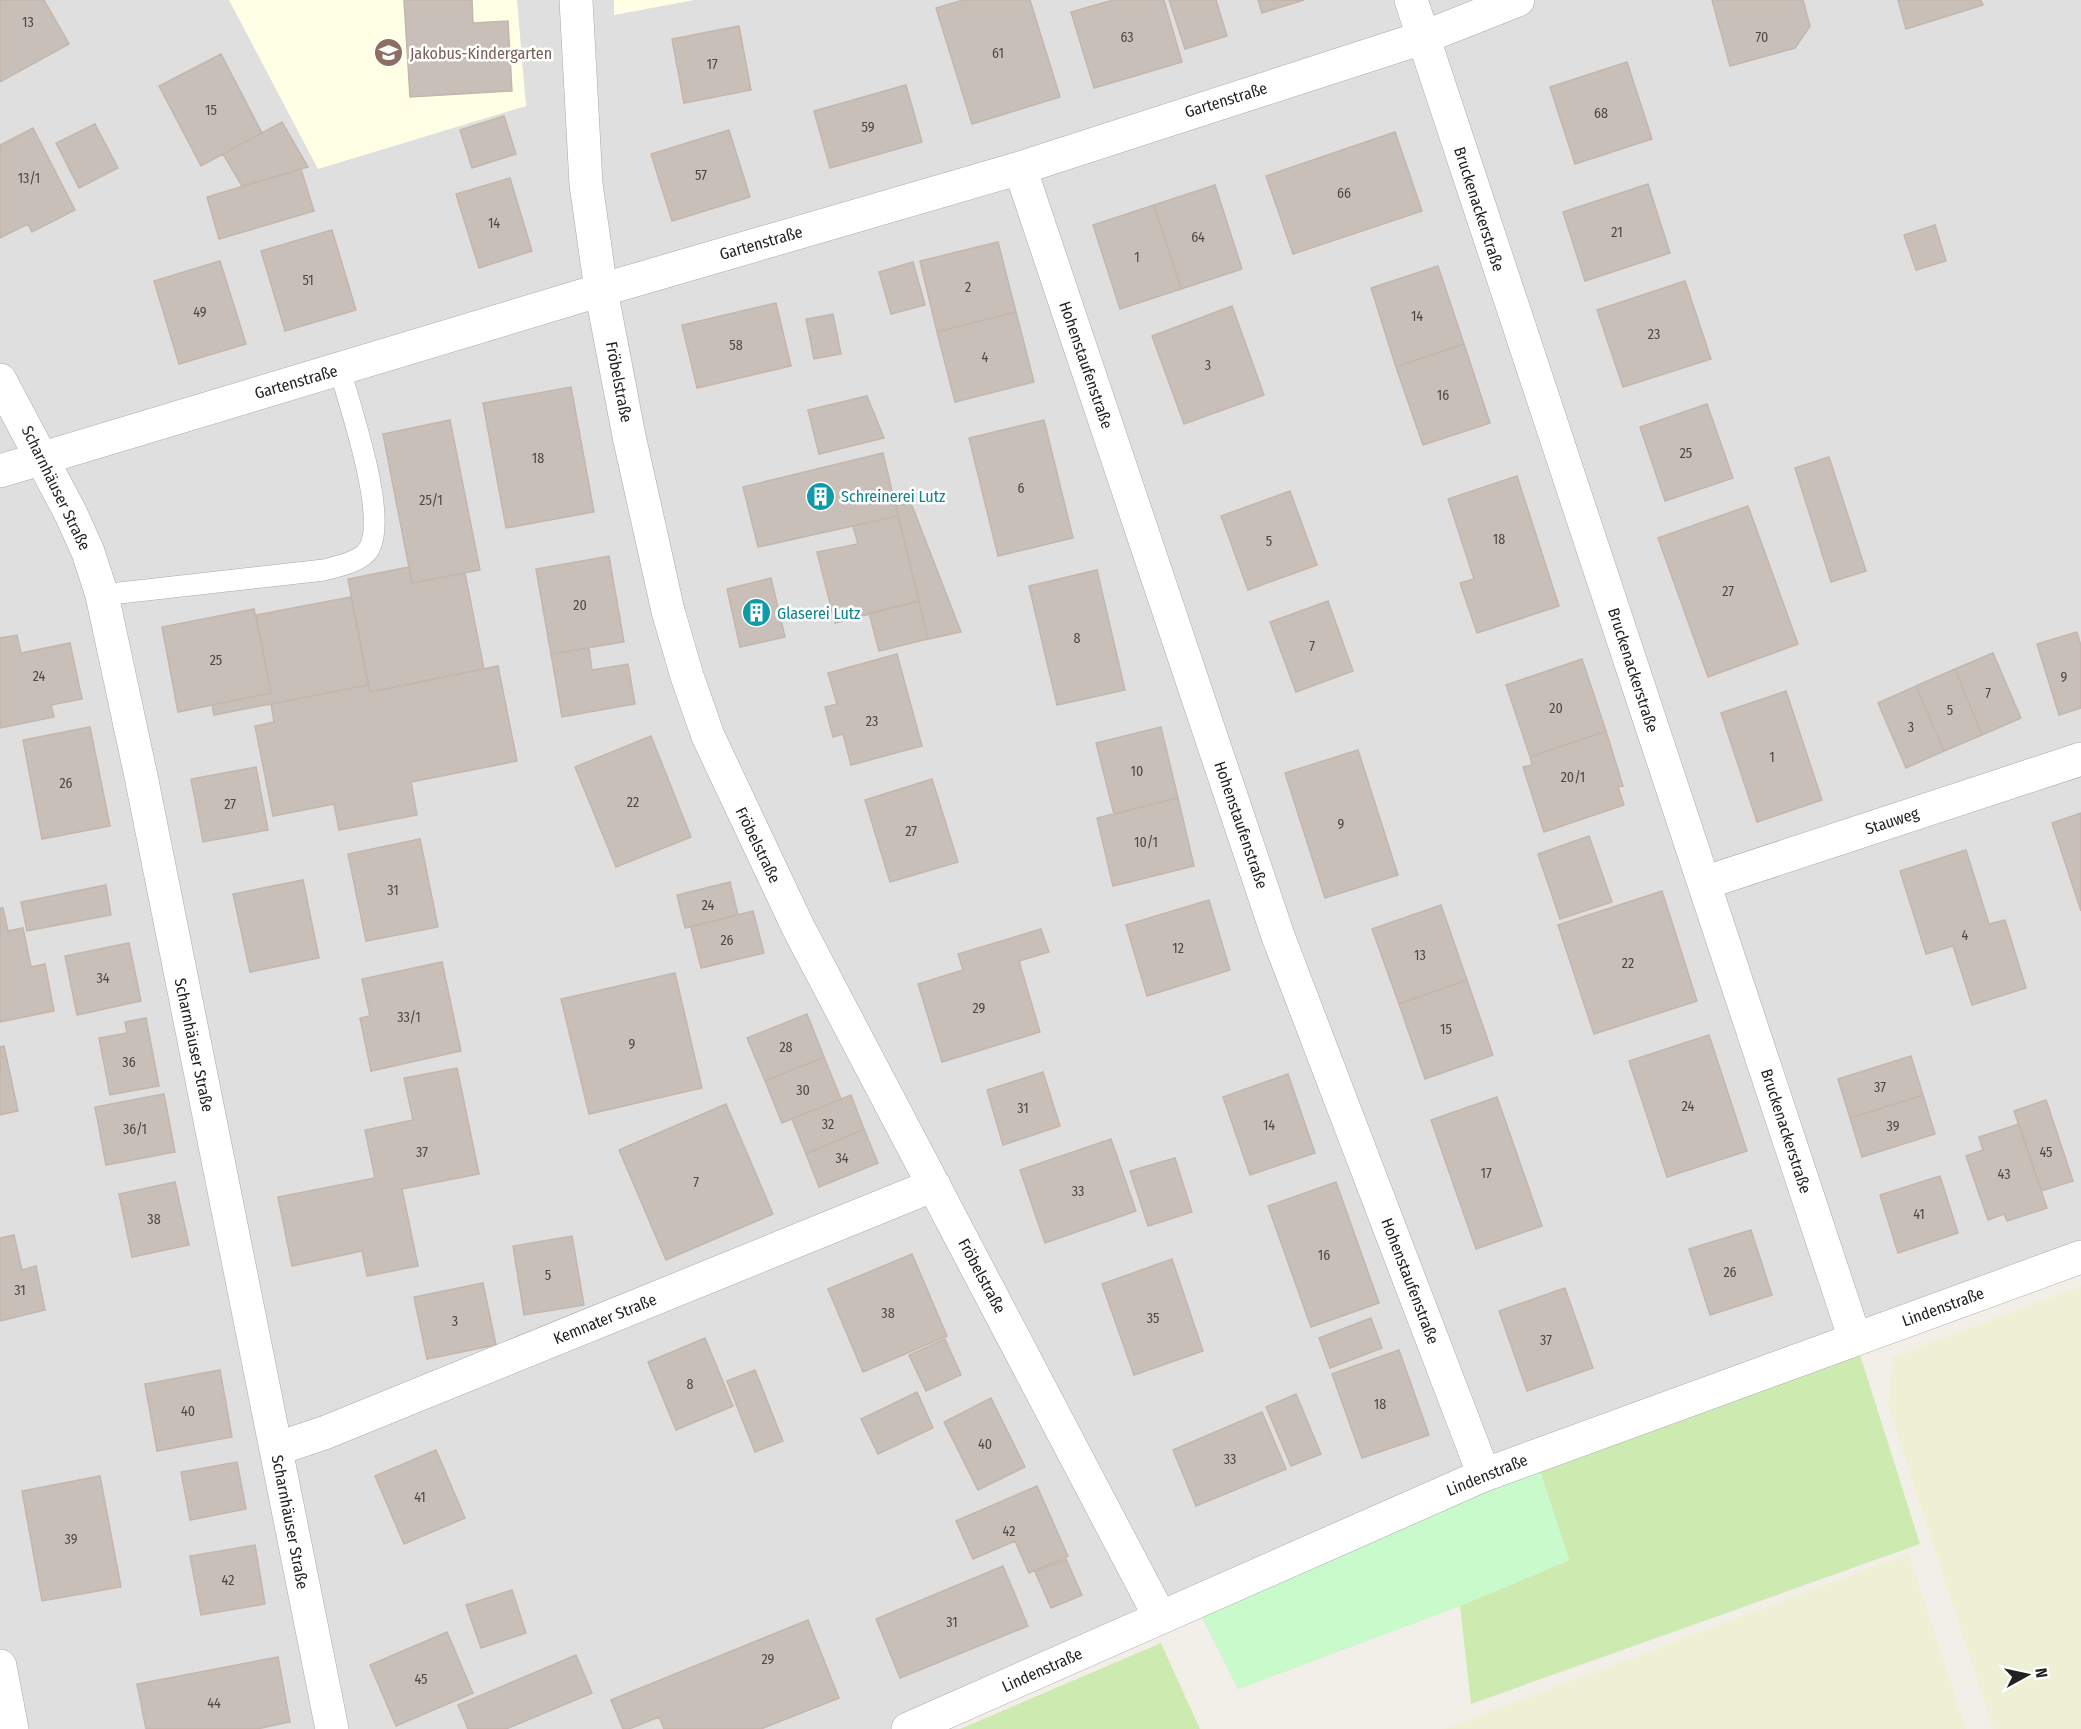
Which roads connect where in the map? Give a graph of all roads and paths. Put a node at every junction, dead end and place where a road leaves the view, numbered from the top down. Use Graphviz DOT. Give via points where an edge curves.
graph roads {
  1 [pos="576,0"];
  2 [pos="1411,0"];
  3 [pos="1518,0"];
  4 [pos="1422,38"];
  5 [pos="1020,168"];
  6 [pos="601,290"];
  7 [pos="340,370"];
  8 [pos="0,380"];
  9 [pos="44,459"];
  10 [pos="0,471"];
  11 [pos="102,595"];
  12 [pos="2081,759"];
  13 [pos="1704,883"];
  14 [pos="934,1185"];
  15 [pos="2081,1257"];
  16 [pos="1855,1339"];
  17 [pos="276,1449"];
  18 [pos="1484,1475"];
  19 [pos="1160,1617"];
  20 [pos="0,1666"];
  21 [pos="12,1729"];
  22 [pos="332,1729"];
  23 [pos="908,1729"];
  1 -- 6 [label="street, Fröbelstraße" via="586,184"];
  2 -- 4 [label="street, Bruckenackerstraße"];
  3 -- 4 [label="street, Gartenstraße"];
  4 -- 5 [label="street, Gartenstraße"];
  4 -- 13 [label="street, Bruckenackerstraße"];
  5 -- 6 [label="street, Gartenstraße"];
  5 -- 18 [label="street, Hohenstaufenstraße" via="1278,936"];
  6 -- 7 [label="street, Gartenstraße"];
  6 -- 14 [label="street, Fröbelstraße" via="668,611 708,736 798,927"];
  7 -- 9 [label="street, Gartenstraße"];
  7 -- 11 [label="lane" via="372,494 375,530 368,550 351,562 324,570"];
  8 -- 9 [label="street, Scharnhäuser Straße"];
  9 -- 10 [label="street, Gartenstraße"];
  9 -- 11 [label="street, Scharnhäuser Straße" via="88,552"];
  11 -- 17 [label="street, Scharnhäuser Straße"];
  12 -- 13 [label="street, Stauweg"];
  13 -- 16 [label="street, Bruckenackerstraße"];
  14 -- 17 [label="street, Kemnater Straße" via="324,1433"];
  14 -- 19 [label="street, Fröbelstraße"];
  15 -- 16 [label="street, Lindenstraße"];
  16 -- 18 [label="street, Lindenstraße"];
  17 -- 22 [label="street, Scharnhäuser Straße"];
  18 -- 19 [label="street, Lindenstraße"];
  19 -- 23 [label="street, Lindenstraße"];
  20 -- 21 [label="street"];
}
